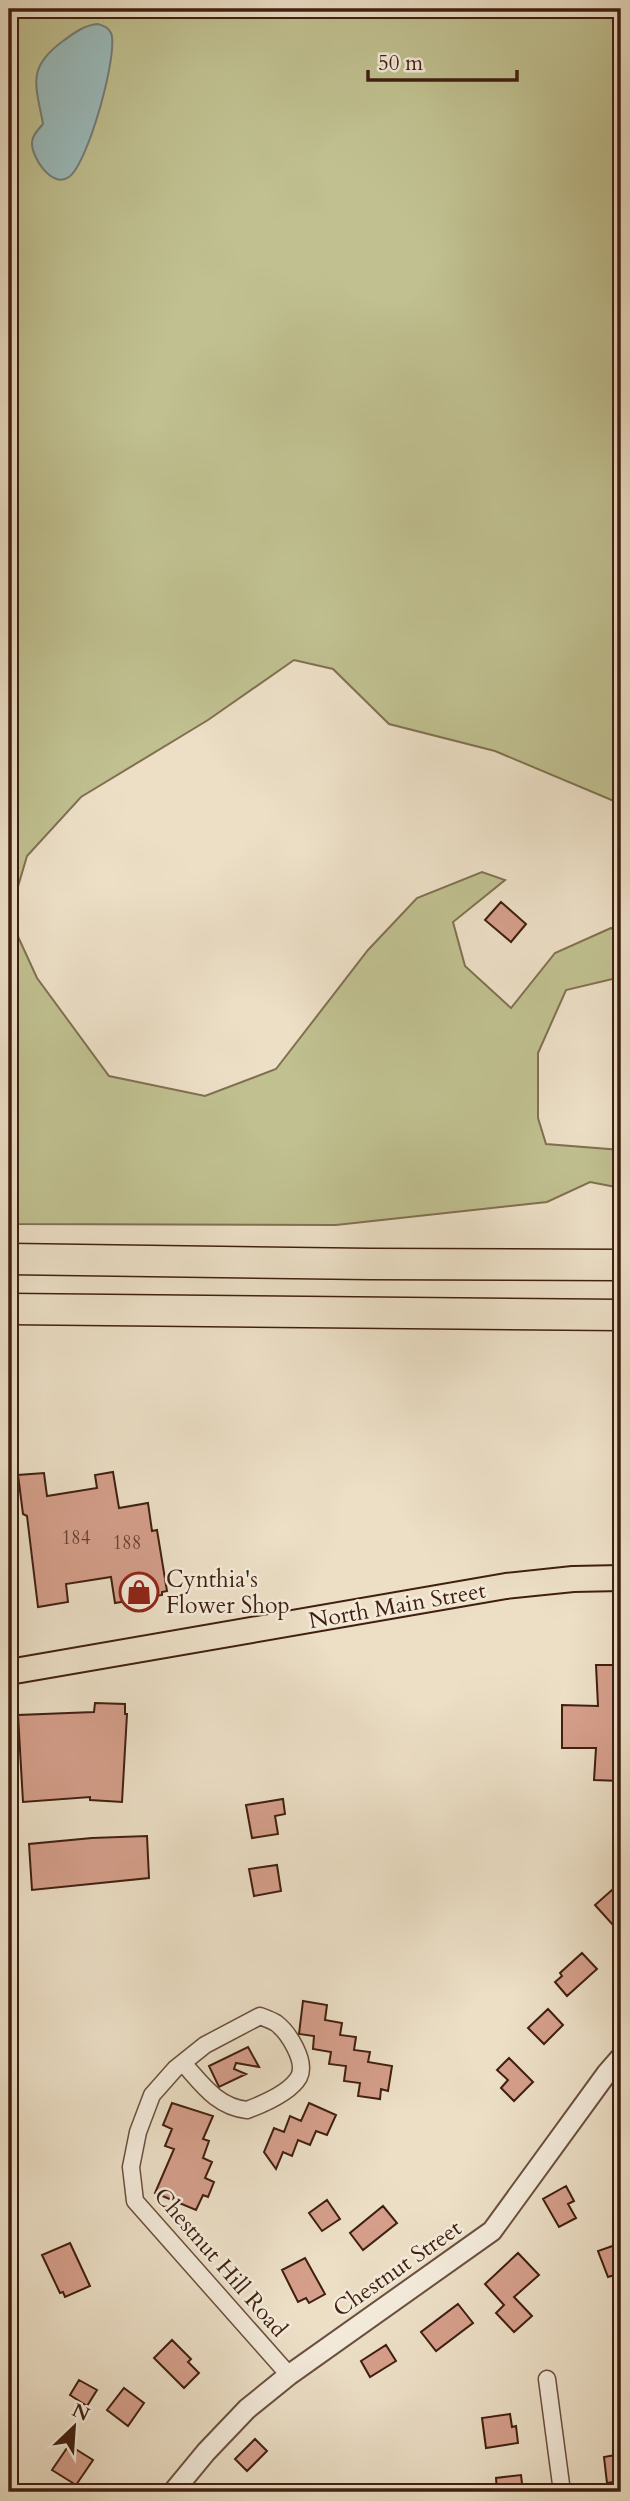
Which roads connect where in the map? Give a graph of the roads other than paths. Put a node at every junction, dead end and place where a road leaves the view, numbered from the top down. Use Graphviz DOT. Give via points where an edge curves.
graph roads {
  1 [pos="9,1259"];
  2 [pos="621,1265"];
  3 [pos="9,1310"];
  4 [pos="621,1315"];
  5 [pos="621,1578"];
  6 [pos="9,1672"];
  7 [pos="621,2057"];
  8 [pos="183,2063"];
  9 [pos="289,2375"];
  10 [pos="547,2379"];
  11 [pos="173,2492"];
  12 [pos="562,2492"];
  1 -- 2 [label="highway"];
  3 -- 4 [label="highway"];
  5 -- 6 [label="main road, North Main Street" via="492,1588"];
  7 -- 9 [label="street, Chestnut Street" via="492,2231"];
  8 -- 8 [label="street, Chestnut Hill Road" via="205,2045 260,2016 275,2022 290,2039 301,2064 299,2076 288,2088 247,2110 223,2104"];
  8 -- 9 [label="street, Chestnut Hill Road" via="152,2095 138,2132 131,2167 135,2201"];
  9 -- 11 [label="street, Chestnut Street" via="247,2409"];
  10 -- 12 [label="street"];
}
